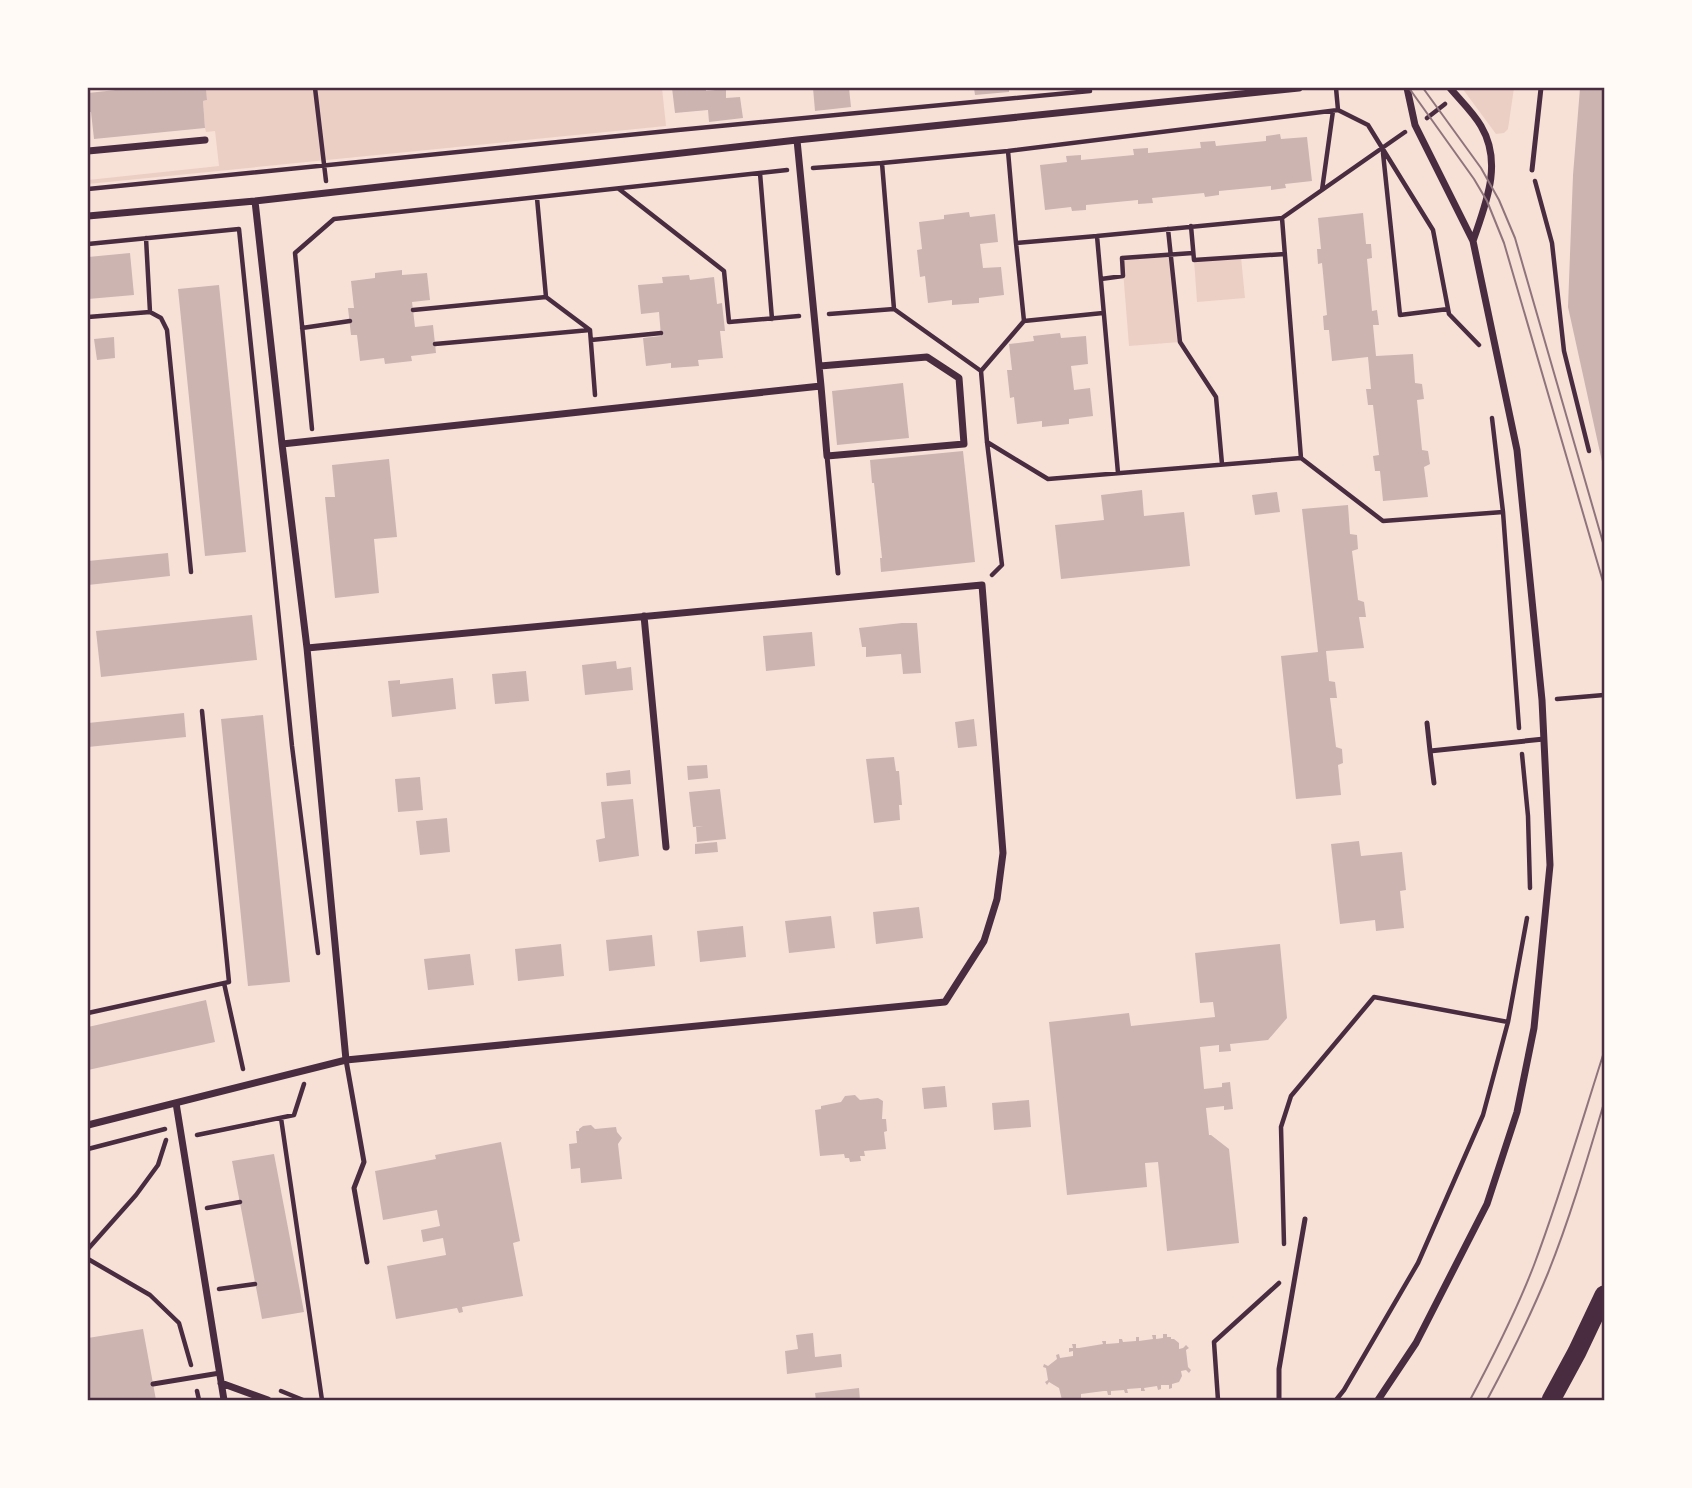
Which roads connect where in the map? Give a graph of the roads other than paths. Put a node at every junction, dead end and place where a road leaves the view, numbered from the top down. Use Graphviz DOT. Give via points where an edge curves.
graph roads {
  1 [pos="1299,88"];
  2 [pos="1407,88"];
  3 [pos="1450,88"];
  4 [pos="1541,88"];
  5 [pos="205,140"];
  6 [pos="797,140"];
  7 [pos="88,151"];
  8 [pos="1532,170"];
  9 [pos="255,201"];
  10 [pos="88,216"];
  11 [pos="1473,241"];
  12 [pos="820,366"];
  13 [pos="821,386"];
  14 [pos="282,444"];
  15 [pos="827,456"];
  16 [pos="838,573"];
  17 [pos="644,616"];
  18 [pos="307,648"];
  19 [pos="1426,723"];
  20 [pos="1544,738"];
  21 [pos="1430,751"];
  22 [pos="1434,783"];
  23 [pos="666,848"];
  24 [pos="346,1060"];
  25 [pos="176,1103"];
  26 [pos="88,1125"];
  27 [pos="1304,1219"];
  28 [pos="366,1262"];
  29 [pos="1605,1295"];
  30 [pos="220,1373"];
  31 [pos="221,1383"];
  32 [pos="153,1384"];
  33 [pos="224,1401"];
  34 [pos="268,1401"];
  35 [pos="1279,1401"];
  36 [pos="1378,1401"];
  37 [pos="1551,1401"];
  1 -- 6 [label="street"];
  2 -- 11 [label="street" via="1415,125"];
  3 -- 11 [label="street" via="1480,124 1491,154 1491,184"];
  4 -- 8 [label="lane"];
  5 -- 7 [label="street"];
  6 -- 9 [label="street"];
  6 -- 12 [label="street"];
  9 -- 10 [label="street"];
  9 -- 14 [label="street"];
  11 -- 20 [label="street" via="1517,450"];
  12 -- 13 [label="street"];
  12 -- 15 [label="street" via="927,357 958,378 961,404 964,444"];
  13 -- 14 [label="street"];
  13 -- 15 [label="street"];
  14 -- 18 [label="street"];
  15 -- 16 [label="lane"];
  17 -- 18 [label="street"];
  17 -- 23 [label="street"];
  17 -- 24 [label="street" via="982,585 1003,853 997,898 984,941 946,1002"];
  18 -- 24 [label="street"];
  19 -- 21 [label="lane"];
  20 -- 21 [label="lane"];
  20 -- 36 [label="street" via="1550,865 1534,1028 1517,1112 1487,1204 1416,1343"];
  21 -- 22 [label="lane"];
  24 -- 25 [label="street"];
  24 -- 28 [label="lane" via="364,1162 354,1188"];
  25 -- 26 [label="street"];
  25 -- 30 [label="street"];
  27 -- 35 [label="lane" via="1279,1369"];
  29 -- 37 [label="highway"];
  30 -- 31 [label="street"];
  30 -- 32 [label="lane"];
  31 -- 33 [label="street"];
  31 -- 34 [label="street"];
}
